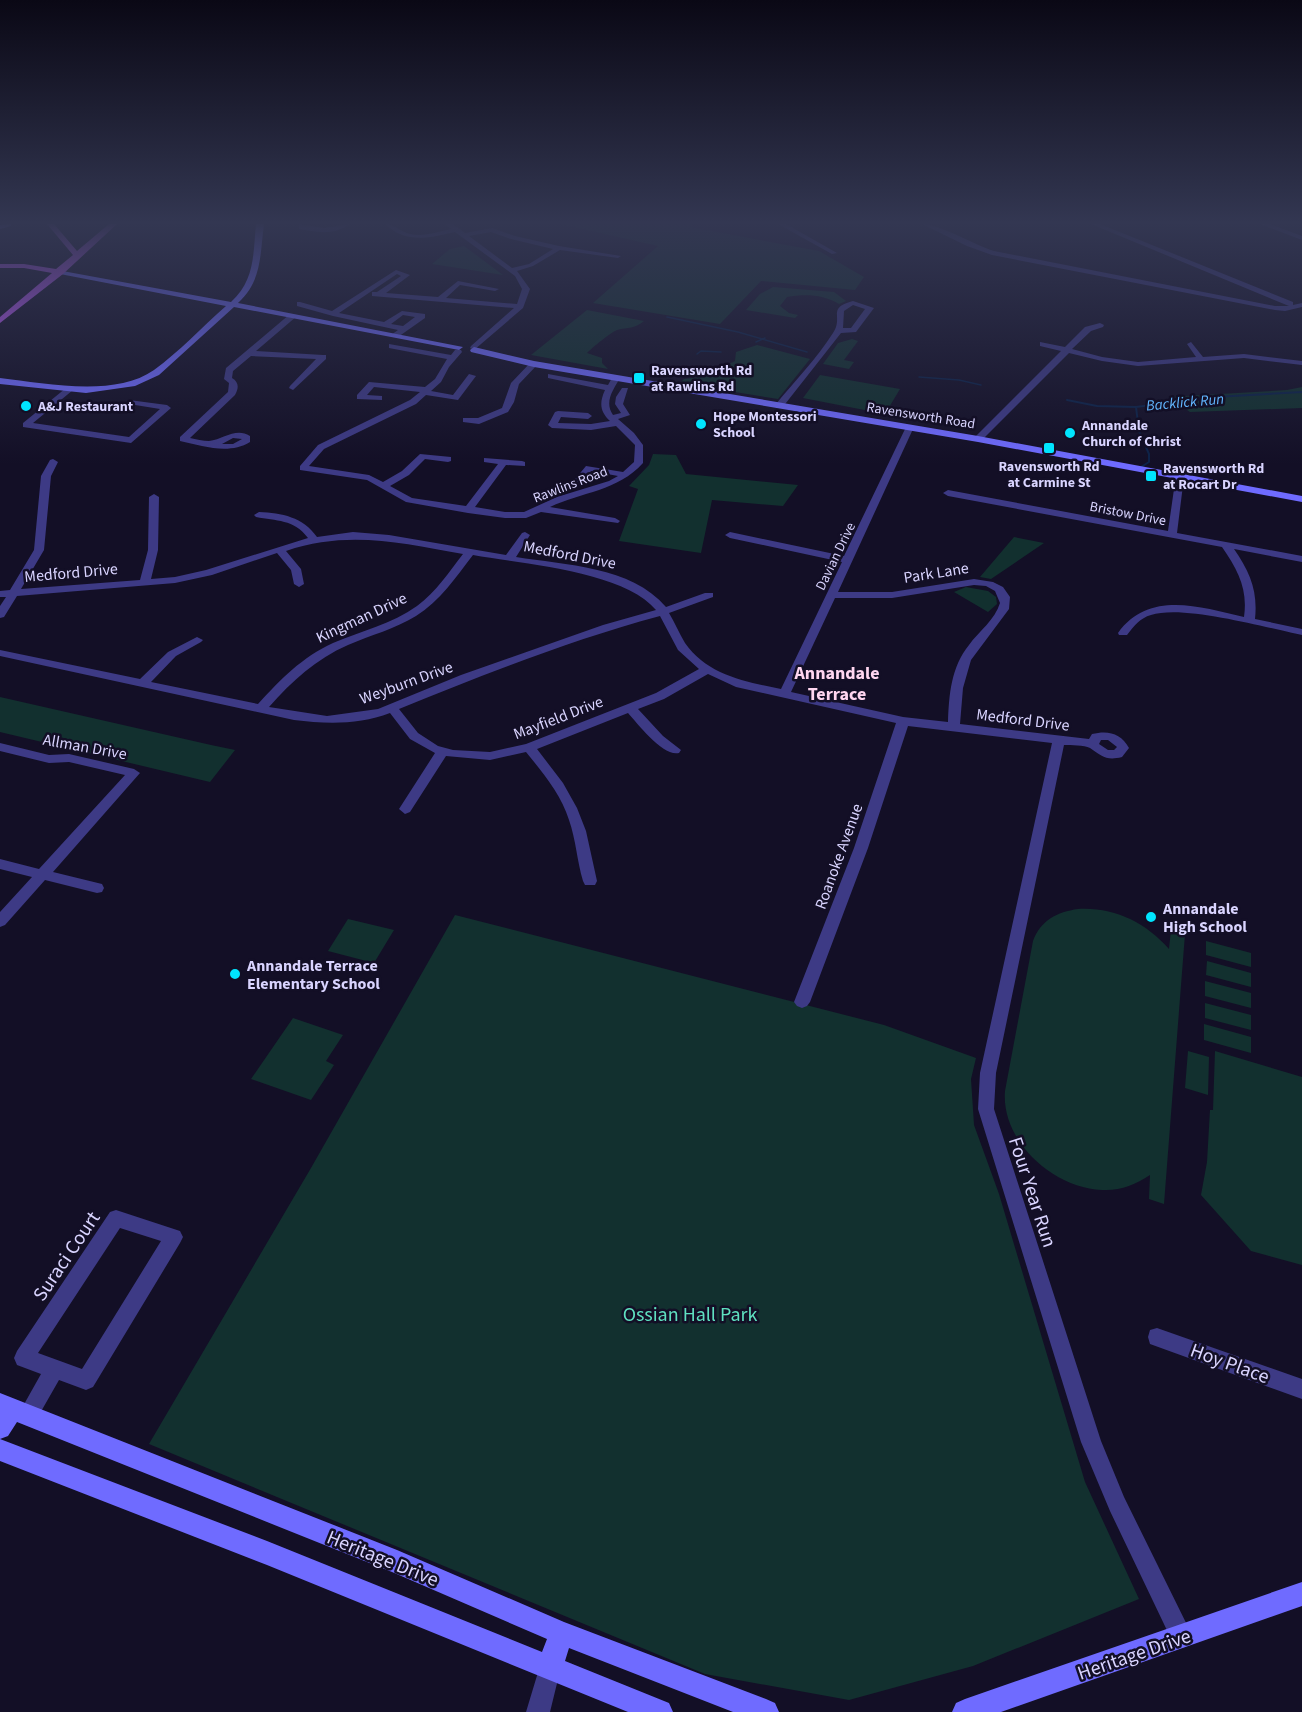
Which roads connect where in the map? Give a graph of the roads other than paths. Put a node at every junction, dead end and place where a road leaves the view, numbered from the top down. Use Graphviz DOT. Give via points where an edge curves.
graph roads {
  1 [pos="21,304"];
  2 [pos="229,304"];
  3 [pos="300,304"];
  4 [pos="348,304"];
  5 [pos="492,304"];
  6 [pos="850,304"];
  7 [pos="856,304"];
  8 [pos="1254,304"];
  9 [pos="234,305"];
  10 [pos="520,306"];
  11 [pos="1300,307"];
  12 [pos="333,314"];
  13 [pos="293,316"];
  14 [pos="0,321"];
  15 [pos="385,325"];
  16 [pos="1100,325"];
  17 [pos="404,329"];
  18 [pos="839,331"];
  19 [pos="395,335"];
  20 [pos="1043,344"];
  21 [pos="1191,344"];
  22 [pos="392,346"];
  23 [pos="1067,350"];
  24 [pos="464,351"];
  25 [pos="248,353"];
  26 [pos="1202,359"];
  27 [pos="1302,363"];
  28 [pos="534,364"];
  29 [pos="472,376"];
  30 [pos="551,376"];
  31 [pos="616,378"];
  32 [pos="0,381"];
  33 [pos="293,388"];
  34 [pos="609,388"];
  35 [pos="69,390"];
  36 [pos="625,390"];
  37 [pos="425,391"];
  38 [pos="379,398"];
  39 [pos="132,402"];
  40 [pos="779,406"];
  41 [pos="588,416"];
  42 [pos="466,420"];
  43 [pos="614,420"];
  44 [pos="909,429"];
  45 [pos="978,439"];
  46 [pos="210,442"];
  47 [pos="448,459"];
  48 [pos="487,460"];
  49 [pos="53,462"];
  50 [pos="504,462"];
  51 [pos="522,464"];
  52 [pos="626,475"];
  53 [pos="1179,477"];
  54 [pos="576,484"];
  55 [pos="384,485"];
  56 [pos="948,493"];
  57 [pos="154,497"];
  58 [pos="1302,499"];
  59 [pos="542,509"];
  60 [pos="468,510"];
  61 [pos="259,515"];
  62 [pos="615,521"];
  63 [pos="525,535"];
  64 [pos="729,535"];
  65 [pos="1172,535"];
  66 [pos="313,539"];
  67 [pos="1226,545"];
  68 [pos="279,549"];
  69 [pos="470,552"];
  70 [pos="509,559"];
  71 [pos="1302,559"];
  72 [pos="849,560"];
  73 [pos="145,582"];
  74 [pos="299,584"];
  75 [pos="15,593"];
  76 [pos="0,594"];
  77 [pos="709,595"];
  78 [pos="830,596"];
  79 [pos="663,610"];
  80 [pos="0,615"];
  81 [pos="1249,621"];
  82 [pos="1302,632"];
  83 [pos="1123,633"];
  84 [pos="197,640"];
  85 [pos="0,653"];
  86 [pos="707,670"];
  87 [pos="144,682"];
  88 [pos="784,695"];
  89 [pos="261,708"];
  90 [pos="392,708"];
  91 [pos="630,708"];
  92 [pos="903,721"];
  93 [pos="954,727"];
  94 [pos="1059,740"];
  95 [pos="1093,744"];
  96 [pos="0,747"];
  97 [pos="529,747"];
  98 [pos="675,750"];
  99 [pos="442,752"];
  100 [pos="405,809"];
  101 [pos="0,864"];
  102 [pos="41,875"];
  103 [pos="590,881"];
  104 [pos="97,888"];
  105 [pos="0,921"];
  106 [pos="802,1002"];
  107 [pos="1157,1337"];
  108 [pos="55,1369"];
  109 [pos="1302,1389"];
  110 [pos="13,1409"];
  111 [pos="0,1428"];
  112 [pos="0,1450"];
  113 [pos="1302,1594"];
  114 [pos="561,1633"];
  115 [pos="1182,1637"];
  116 [pos="550,1667"];
  117 [pos="538,1712"];
  118 [pos="660,1712"];
  119 [pos="766,1712"];
  120 [pos="965,1712"];
  1 -- 14 [label="main road"];
  2 -- 9 [label="main road, Ravensworth Road"];
  3 -- 12 [label="street"];
  4 -- 12 [label="street"];
  5 -- 10 [label="street"];
  6 -- 18 [label="street" via="839,313"];
  7 -- 18 [label="street" via="870,308 853,330"];
  8 -- 11 [label="street"];
  9 -- 13 [label="main road, Ravensworth Road"];
  9 -- 35 [label="main road" via="145,379 114,388"];
  10 -- 24 [label="street"];
  12 -- 15 [label="street"];
  13 -- 19 [label="main road, Ravensworth Road"];
  13 -- 25 [label="street"];
  15 -- 17 [label="street"];
  15 -- 17 [label="street" via="402,313 422,316"];
  16 -- 23 [label="street" via="1088,330"];
  17 -- 19 [label="street"];
  18 -- 40 [label="street"];
  19 -- 24 [label="main road, Ravensworth Road" via="398,339"];
  20 -- 23 [label="street"];
  21 -- 26 [label="street"];
  22 -- 24 [label="street"];
  23 -- 26 [label="street" via="1138,364"];
  23 -- 45 [label="street"];
  24 -- 28 [label="main road, Ravensworth Road"];
  24 -- 37 [label="street"];
  25 -- 33 [label="street" via="326,353"];
  25 -- 46 [label="street" via="227,374 233,382 232,393 183,439"];
  26 -- 27 [label="street" via="1258,357"];
  28 -- 31 [label="main road, Ravensworth Road"];
  28 -- 42 [label="street" via="515,383 505,410 479,421"];
  29 -- 37 [label="street" via="455,398"];
  30 -- 34 [label="street"];
  31 -- 34 [label="street"];
  31 -- 40 [label="main road, Ravensworth Road"];
  32 -- 35 [label="main road"];
  34 -- 43 [label="street" via="603,403"];
  35 -- 39 [label="street" via="26,425 130,440 167,408"];
  36 -- 43 [label="street" via="619,404 626,415"];
  37 -- 38 [label="street" via="372,384 360,397"];
  37 -- 55 [label="street, Rawlins Road" via="386,416 321,447 303,468 369,478"];
  40 -- 44 [label="main road, Ravensworth Road"];
  41 -- 43 [label="street" via="558,414 552,425 591,427"];
  43 -- 52 [label="street, Rawlins Road" via="635,439 640,453 638,463"];
  44 -- 45 [label="main road, Ravensworth Road"];
  44 -- 72 [label="street, Davian Drive"];
  45 -- 53 [label="main road, Ravensworth Road"];
  47 -- 55 [label="street" via="423,456 396,481"];
  48 -- 50 [label="street"];
  49 -- 75 [label="street" via="46,476 39,550"];
  50 -- 51 [label="street"];
  50 -- 60 [label="street"];
  52 -- 54 [label="street" via="589,468"];
  52 -- 59 [label="street, Rawlins Road"];
  53 -- 58 [label="main road, Ravensworth Road"];
  53 -- 65 [label="street"];
  55 -- 60 [label="street, Rawlins Road" via="409,500"];
  56 -- 65 [label="street, Bristow Drive"];
  57 -- 73 [label="street" via="153,550"];
  59 -- 60 [label="street, Rawlins Road" via="526,515"];
  59 -- 62 [label="street"];
  61 -- 66 [label="street" via="296,521"];
  63 -- 70 [label="street"];
  64 -- 72 [label="street"];
  65 -- 67 [label="street, Bristow Drive"];
  66 -- 68 [label="street, Medford Drive"];
  66 -- 69 [label="street, Medford Drive" via="367,535"];
  67 -- 71 [label="street, Bristow Drive"];
  67 -- 81 [label="street" via="1250,584"];
  68 -- 73 [label="street, Medford Drive" via="208,573"];
  68 -- 74 [label="street" via="296,569"];
  69 -- 70 [label="street, Medford Drive"];
  69 -- 89 [label="street, Kingman Drive" via="439,592 420,608 312,659 293,673"];
  70 -- 79 [label="street, Medford Drive" via="611,578 645,594"];
  72 -- 78 [label="street, Davian Drive"];
  73 -- 75 [label="street, Medford Drive"];
  75 -- 76 [label="street, Medford Drive"];
  75 -- 80 [label="street"];
  77 -- 79 [label="street, Weyburn Drive"];
  78 -- 88 [label="street, Davian Drive"];
  78 -- 93 [label="street, Park Lane" via="892,595 975,582 999,589 1004,596 1004,609 970,651 959,675"];
  79 -- 86 [label="street, Medford Drive" via="683,648"];
  79 -- 90 [label="street, Weyburn Drive" via="476,674"];
  81 -- 82 [label="street"];
  81 -- 83 [label="street" via="1194,610 1160,609 1134,619"];
  84 -- 87 [label="street" via="172,654"];
  85 -- 87 [label="street, Weyburn Drive"];
  86 -- 88 [label="street, Medford Drive" via="736,683"];
  86 -- 91 [label="street, Mayfield Drive"];
  87 -- 89 [label="street, Weyburn Drive"];
  88 -- 92 [label="street, Medford Drive"];
  89 -- 90 [label="street, Weyburn Drive" via="327,720"];
  90 -- 99 [label="street, Mayfield Drive" via="414,736"];
  91 -- 97 [label="street, Mayfield Drive"];
  91 -- 98 [label="street"];
  92 -- 93 [label="street, Medford Drive"];
  92 -- 106 [label="street, Roanoke Avenue" via="861,848"];
  93 -- 94 [label="street, Medford Drive"];
  94 -- 95 [label="street, Medford Drive"];
  94 -- 115 [label="street, Four Year Run" via="988,1073 986,1109 1094,1451"];
  96 -- 102 [label="street, Allman Drive" via="134,773"];
  97 -- 99 [label="street, Mayfield Drive" via="490,756"];
  97 -- 103 [label="street" via="571,808"];
  99 -- 100 [label="street"];
  101 -- 102 [label="street"];
  102 -- 104 [label="street"];
  102 -- 105 [label="street, Allman Drive"];
  107 -- 109 [label="street, Hoy Place"];
  108 -- 108 [label="street, Suraci Court" via="86,1380 174,1237 116,1218 24,1358"];
  108 -- 110 [label="street"];
  110 -- 111 [label="main road"];
  110 -- 114 [label="main road, Heritage Drive" via="397,1562"];
  112 -- 116 [label="main road"];
  113 -- 115 [label="main road, Heritage Drive"];
  114 -- 116 [label="main road"];
  114 -- 119 [label="main road, Heritage Drive"];
  115 -- 120 [label="main road, Heritage Drive"];
  116 -- 117 [label="street"];
  116 -- 118 [label="main road"];
}
